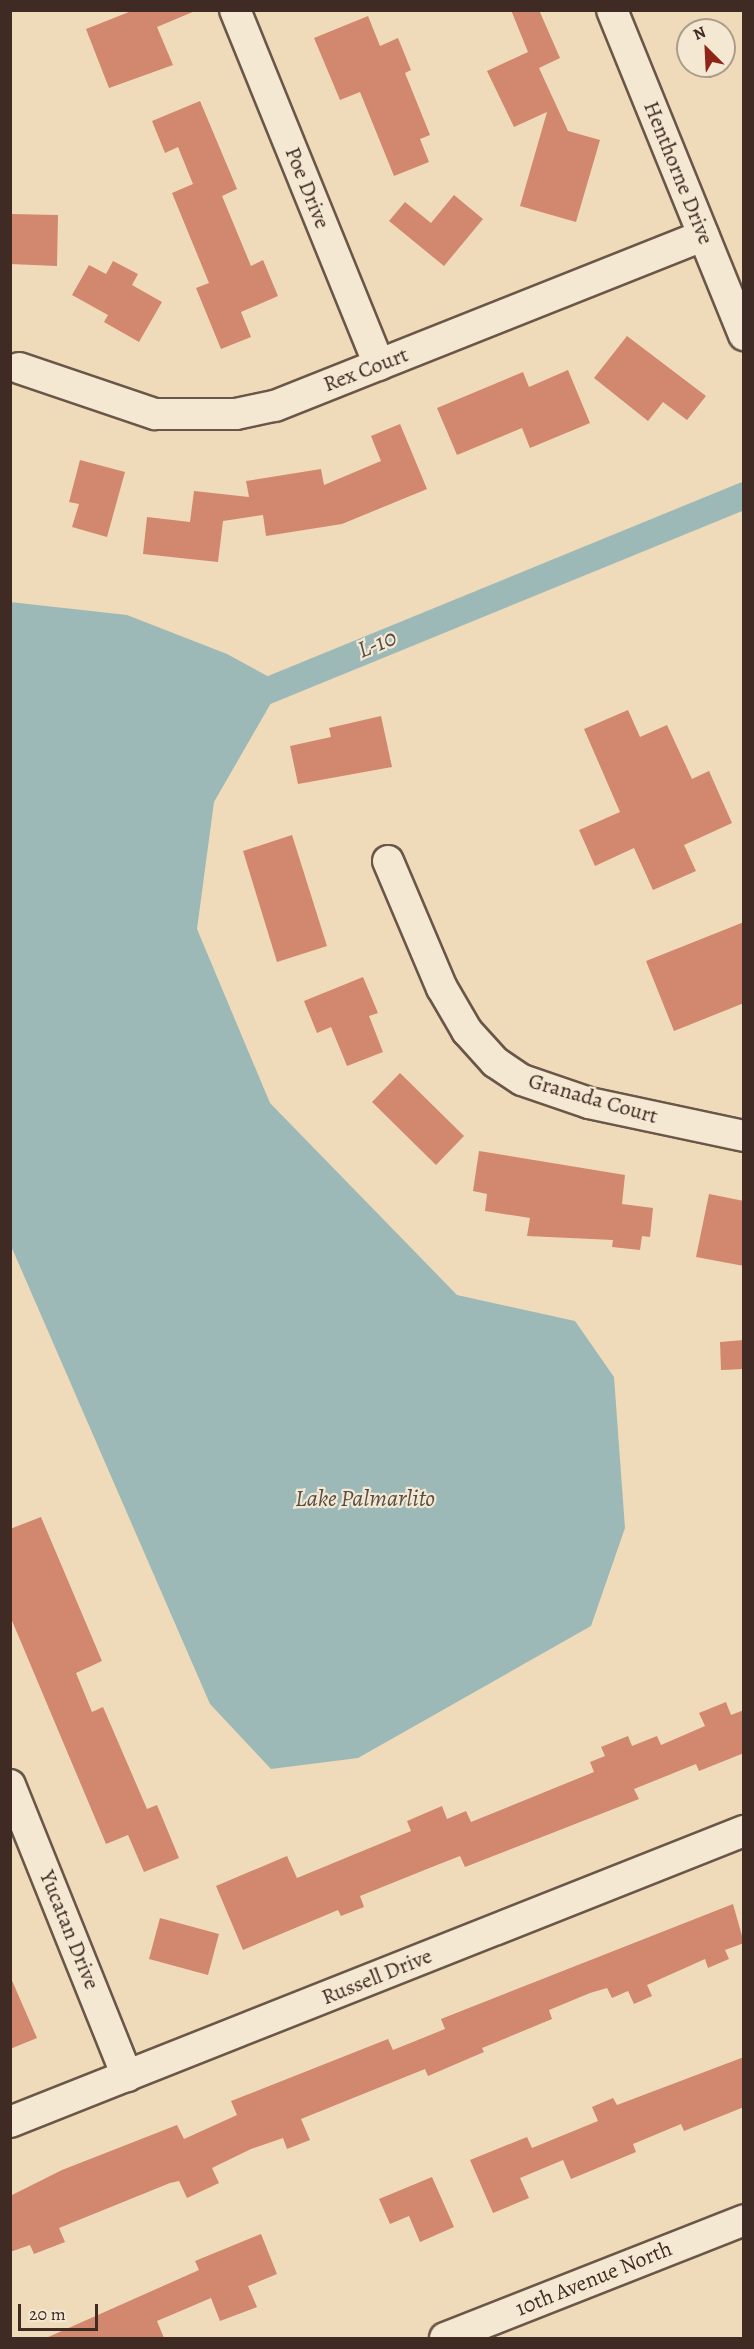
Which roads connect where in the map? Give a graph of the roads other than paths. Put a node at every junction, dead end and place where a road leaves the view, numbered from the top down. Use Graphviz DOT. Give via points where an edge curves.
graph roads {
  1 [pos="236,10"];
  2 [pos="612,10"];
  3 [pos="703,236"];
  4 [pos="744,335"];
  5 [pos="379,365"];
  6 [pos="19,368"];
  7 [pos="388,861"];
  8 [pos="744,1136"];
  9 [pos="10,1785"];
  10 [pos="744,1831"];
  11 [pos="127,2076"];
  12 [pos="10,2122"];
  13 [pos="744,2220"];
  14 [pos="446,2338"];
  1 -- 5 [label="street, Poe Drive"];
  2 -- 3 [label="street, Henthorne Drive"];
  3 -- 4 [label="street, Henthorne Drive"];
  3 -- 5 [label="street, Rex Court"];
  5 -- 6 [label="street, Rex Court" via="275,406 195,417 116,404"];
  7 -- 8 [label="street, Granada Court" via="442,988 467,1031 495,1062 522,1080 590,1103"];
  9 -- 11 [label="street, Yucatan Drive"];
  10 -- 11 [label="street, Russell Drive"];
  11 -- 12 [label="street, Russell Drive"];
  13 -- 14 [label="street, 10th Avenue North"];
}
